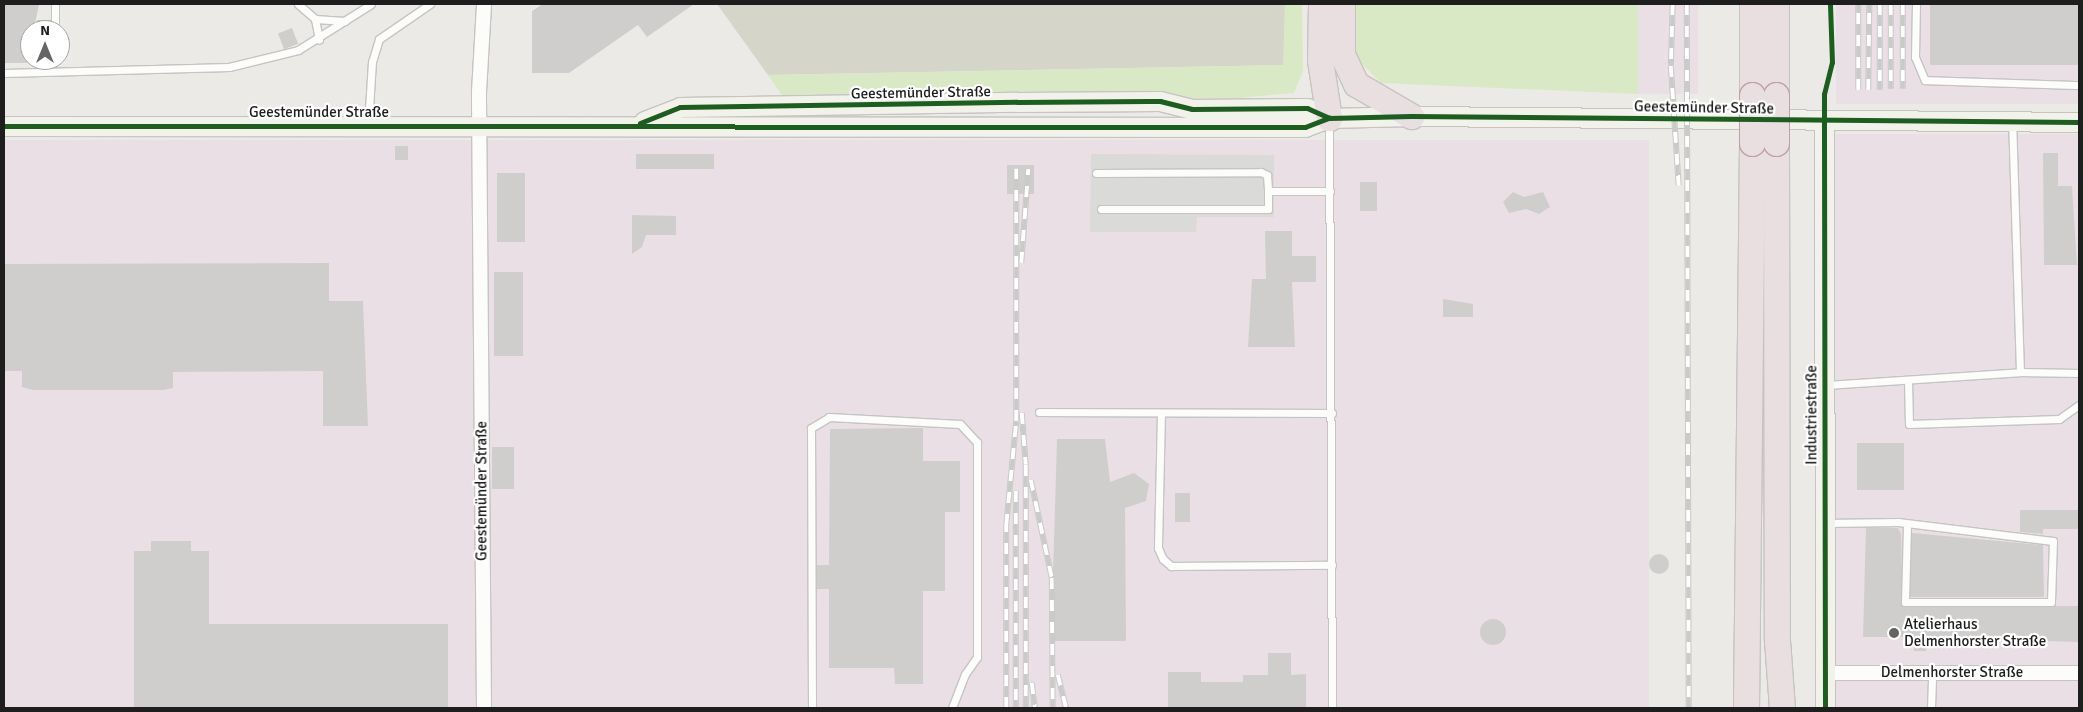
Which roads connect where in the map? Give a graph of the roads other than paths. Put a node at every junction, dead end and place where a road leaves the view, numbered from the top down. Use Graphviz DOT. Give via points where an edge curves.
graph roads {
  1 [pos="54,4"];
  2 [pos="298,4"];
  3 [pos="370,4"];
  4 [pos="430,4"];
  5 [pos="484,4"];
  6 [pos="1321,4"];
  7 [pos="1342,4"];
  8 [pos="1916,4"];
  9 [pos="1751,7"];
  10 [pos="1778,11"];
  11 [pos="315,19"];
  12 [pos="55,20"];
  13 [pos="348,21"];
  14 [pos="319,40"];
  15 [pos="1342,54"];
  16 [pos="4,73"];
  17 [pos="2079,84"];
  18 [pos="1764,95"];
  19 [pos="1411,116"];
  20 [pos="1329,118"];
  21 [pos="1824,122"];
  22 [pos="2012,122"];
  23 [pos="2079,122"];
  24 [pos="480,124"];
  25 [pos="635,125"];
  26 [pos="4,126"];
  27 [pos="368,126"];
  28 [pos="1764,143"];
  29 [pos="1096,172"];
  30 [pos="1268,191"];
  31 [pos="1330,191"];
  32 [pos="1101,209"];
  33 [pos="2020,372"];
  34 [pos="2079,373"];
  35 [pos="1908,380"];
  36 [pos="1825,385"];
  37 [pos="2079,405"];
  38 [pos="1039,412"];
  39 [pos="1161,412"];
  40 [pos="1332,412"];
  41 [pos="1825,524"];
  42 [pos="1907,525"];
  43 [pos="1332,565"];
  44 [pos="1826,673"];
  45 [pos="1932,673"];
  46 [pos="2079,673"];
  47 [pos="484,708"];
  48 [pos="812,708"];
  49 [pos="952,708"];
  50 [pos="1332,708"];
  51 [pos="1746,708"];
  52 [pos="1782,708"];
  53 [pos="1825,708"];
  54 [pos="1931,708"];
  1 -- 12 [label="lane"];
  2 -- 11 [label="lane"];
  3 -- 13 [label="lane"];
  4 -- 27 [label="lane" via="379,39 372,62"];
  5 -- 24 [label="street"];
  6 -- 20 [label="highway" via="1320,60"];
  7 -- 15 [label="highway"];
  8 -- 17 [label="lane" via="1915,57 1925,80 1936,84"];
  9 -- 18 [label="highway"];
  10 -- 18 [label="highway"];
  11 -- 13 [label="lane"];
  11 -- 14 [label="lane"];
  13 -- 14 [label="lane"];
  14 -- 16 [label="lane" via="298,50 229,67"];
  15 -- 19 [label="highway" via="1356,84"];
  15 -- 20 [label="highway"];
  18 -- 28 [label="highway, bridge"];
  19 -- 20 [label="street, Geestemünder Straße"];
  19 -- 21 [label="street, Geestemünder Straße"];
  20 -- 25 [label="street, Geestemünder Straße" via="1305,127"];
  20 -- 25 [label="street, Geestemünder Straße" via="1307,108 1027,102 970,106 680,107"];
  20 -- 31 [label="lane"];
  21 -- 22 [label="street, Geestemünder Straße"];
  21 -- 36 [label="street, Industriestraße"];
  22 -- 23 [label="street, Geestemünder Straße"];
  22 -- 33 [label="lane"];
  24 -- 25 [label="street, Geestemünder Straße"];
  24 -- 27 [label="street, Geestemünder Straße"];
  24 -- 47 [label="street, Geestemünder Straße"];
  26 -- 27 [label="street, Geestemünder Straße"];
  28 -- 51 [label="highway"];
  28 -- 52 [label="highway" via="1777,632"];
  29 -- 30 [label="lane" via="1261,172 1267,175"];
  30 -- 31 [label="lane"];
  30 -- 32 [label="lane" via="1268,209"];
  31 -- 40 [label="lane"];
  33 -- 34 [label="lane"];
  33 -- 35 [label="lane"];
  35 -- 36 [label="lane"];
  35 -- 37 [label="lane" via="1908,424 2059,419"];
  36 -- 41 [label="street, Industriestraße"];
  38 -- 39 [label="lane"];
  39 -- 40 [label="lane"];
  39 -- 43 [label="lane" via="1158,548 1163,559 1171,566"];
  40 -- 43 [label="lane"];
  41 -- 42 [label="lane"];
  41 -- 44 [label="street, Industriestraße"];
  42 -- 42 [label="lane" via="1997,531 2015,540 2052,541 2051,602 1905,602"];
  43 -- 50 [label="lane"];
  44 -- 45 [label="street, Delmenhorster Straße"];
  44 -- 53 [label="street, Industriestraße"];
  45 -- 46 [label="street, Delmenhorster Straße"];
  45 -- 54 [label="lane"];
  48 -- 49 [label="lane" via="811,428 829,417 960,424 976,442 977,657 965,674"];
}
